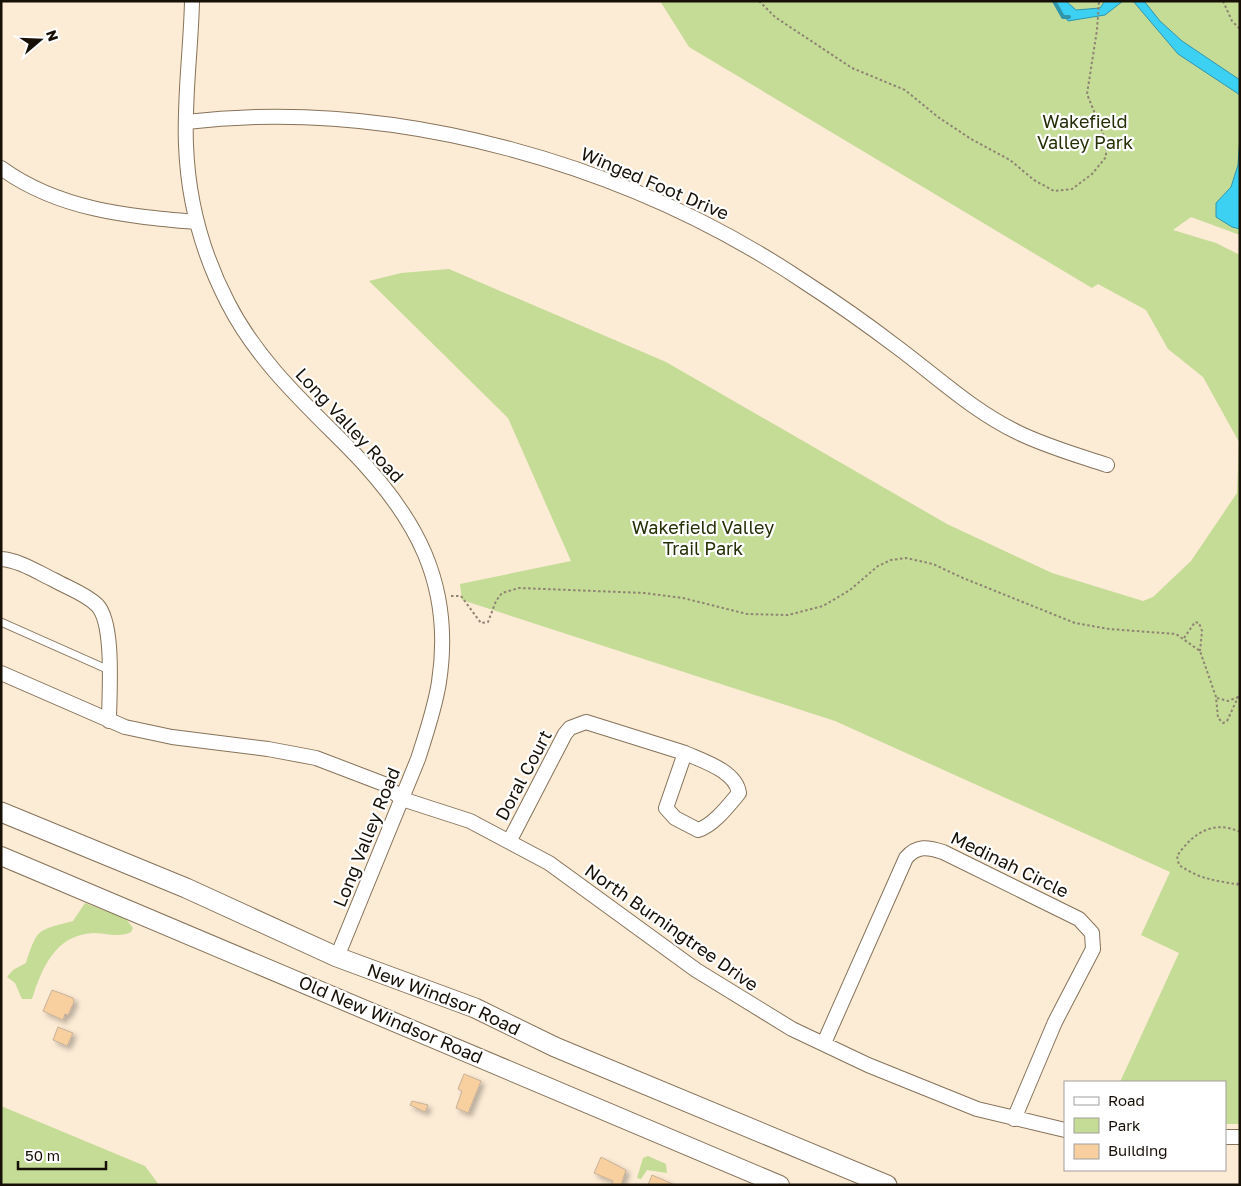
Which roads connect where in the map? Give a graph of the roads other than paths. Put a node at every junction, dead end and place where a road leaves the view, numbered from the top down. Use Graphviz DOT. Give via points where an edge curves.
graph roads {
  1 [pos="192,1"];
  2 [pos="186,122"];
  3 [pos="1,168"];
  4 [pos="196,222"];
  5 [pos="1107,465"];
  6 [pos="1,559"];
  7 [pos="1,622"];
  8 [pos="110,670"];
  9 [pos="1,673"];
  10 [pos="108,721"];
  11 [pos="686,753"];
  12 [pos="402,799"];
  13 [pos="1,812"];
  14 [pos="510,840"];
  15 [pos="1,856"];
  16 [pos="337,957"];
  17 [pos="824,1044"];
  18 [pos="1014,1119"];
  19 [pos="1064,1130"];
  20 [pos="1226,1137"];
  21 [pos="1240,1137"];
  22 [pos="780,1185"];
  23 [pos="887,1185"];
  1 -- 2 [label="street, Long Valley Road"];
  2 -- 4 [label="street, Long Valley Road" via="189,185"];
  2 -- 5 [label="street, Winged Foot Drive" via="233,117 286,118 409,128 494,145 605,179 696,218 769,258 996,421 1041,443"];
  3 -- 4 [label="street" via="42,193 94,210"];
  4 -- 12 [label="street, Long Valley Road" via="218,281 240,324 278,376 394,498 426,554 438,595 442,650 439,682 421,752"];
  6 -- 8 [label="street" via="36,571 97,605 104,621"];
  7 -- 8 [label="lane"];
  8 -- 10 [label="street"];
  9 -- 10 [label="street"];
  10 -- 12 [label="street" via="172,738 316,758 384,784"];
  11 -- 11 [label="street, Doral Court" via="724,772 738,787 739,793 710,824 698,830 675,818 666,808"];
  11 -- 14 [label="street, Doral Court" via="586,722 570,728"];
  12 -- 14 [label="street, North Burningtree Drive" via="470,821"];
  12 -- 16 [label="street, Long Valley Road"];
  13 -- 16 [label="main road, New Windsor Road" via="186,888"];
  14 -- 17 [label="street, North Burningtree Drive" via="573,879 673,955 735,996"];
  15 -- 22 [label="street, Old New Windsor Road"];
  16 -- 23 [label="main road, New Windsor Road" via="475,1008 555,1047"];
  17 -- 18 [label="street, North Burningtree Drive" via="945,1097"];
  17 -- 18 [label="street, Medinah Circle" via="906,858 919,848 930,847 943,852 1080,919 1092,933 1093,949 1055,1022"];
  18 -- 19 [label="street, North Burningtree Drive"];
  20 -- 21 [label="street"];
}
